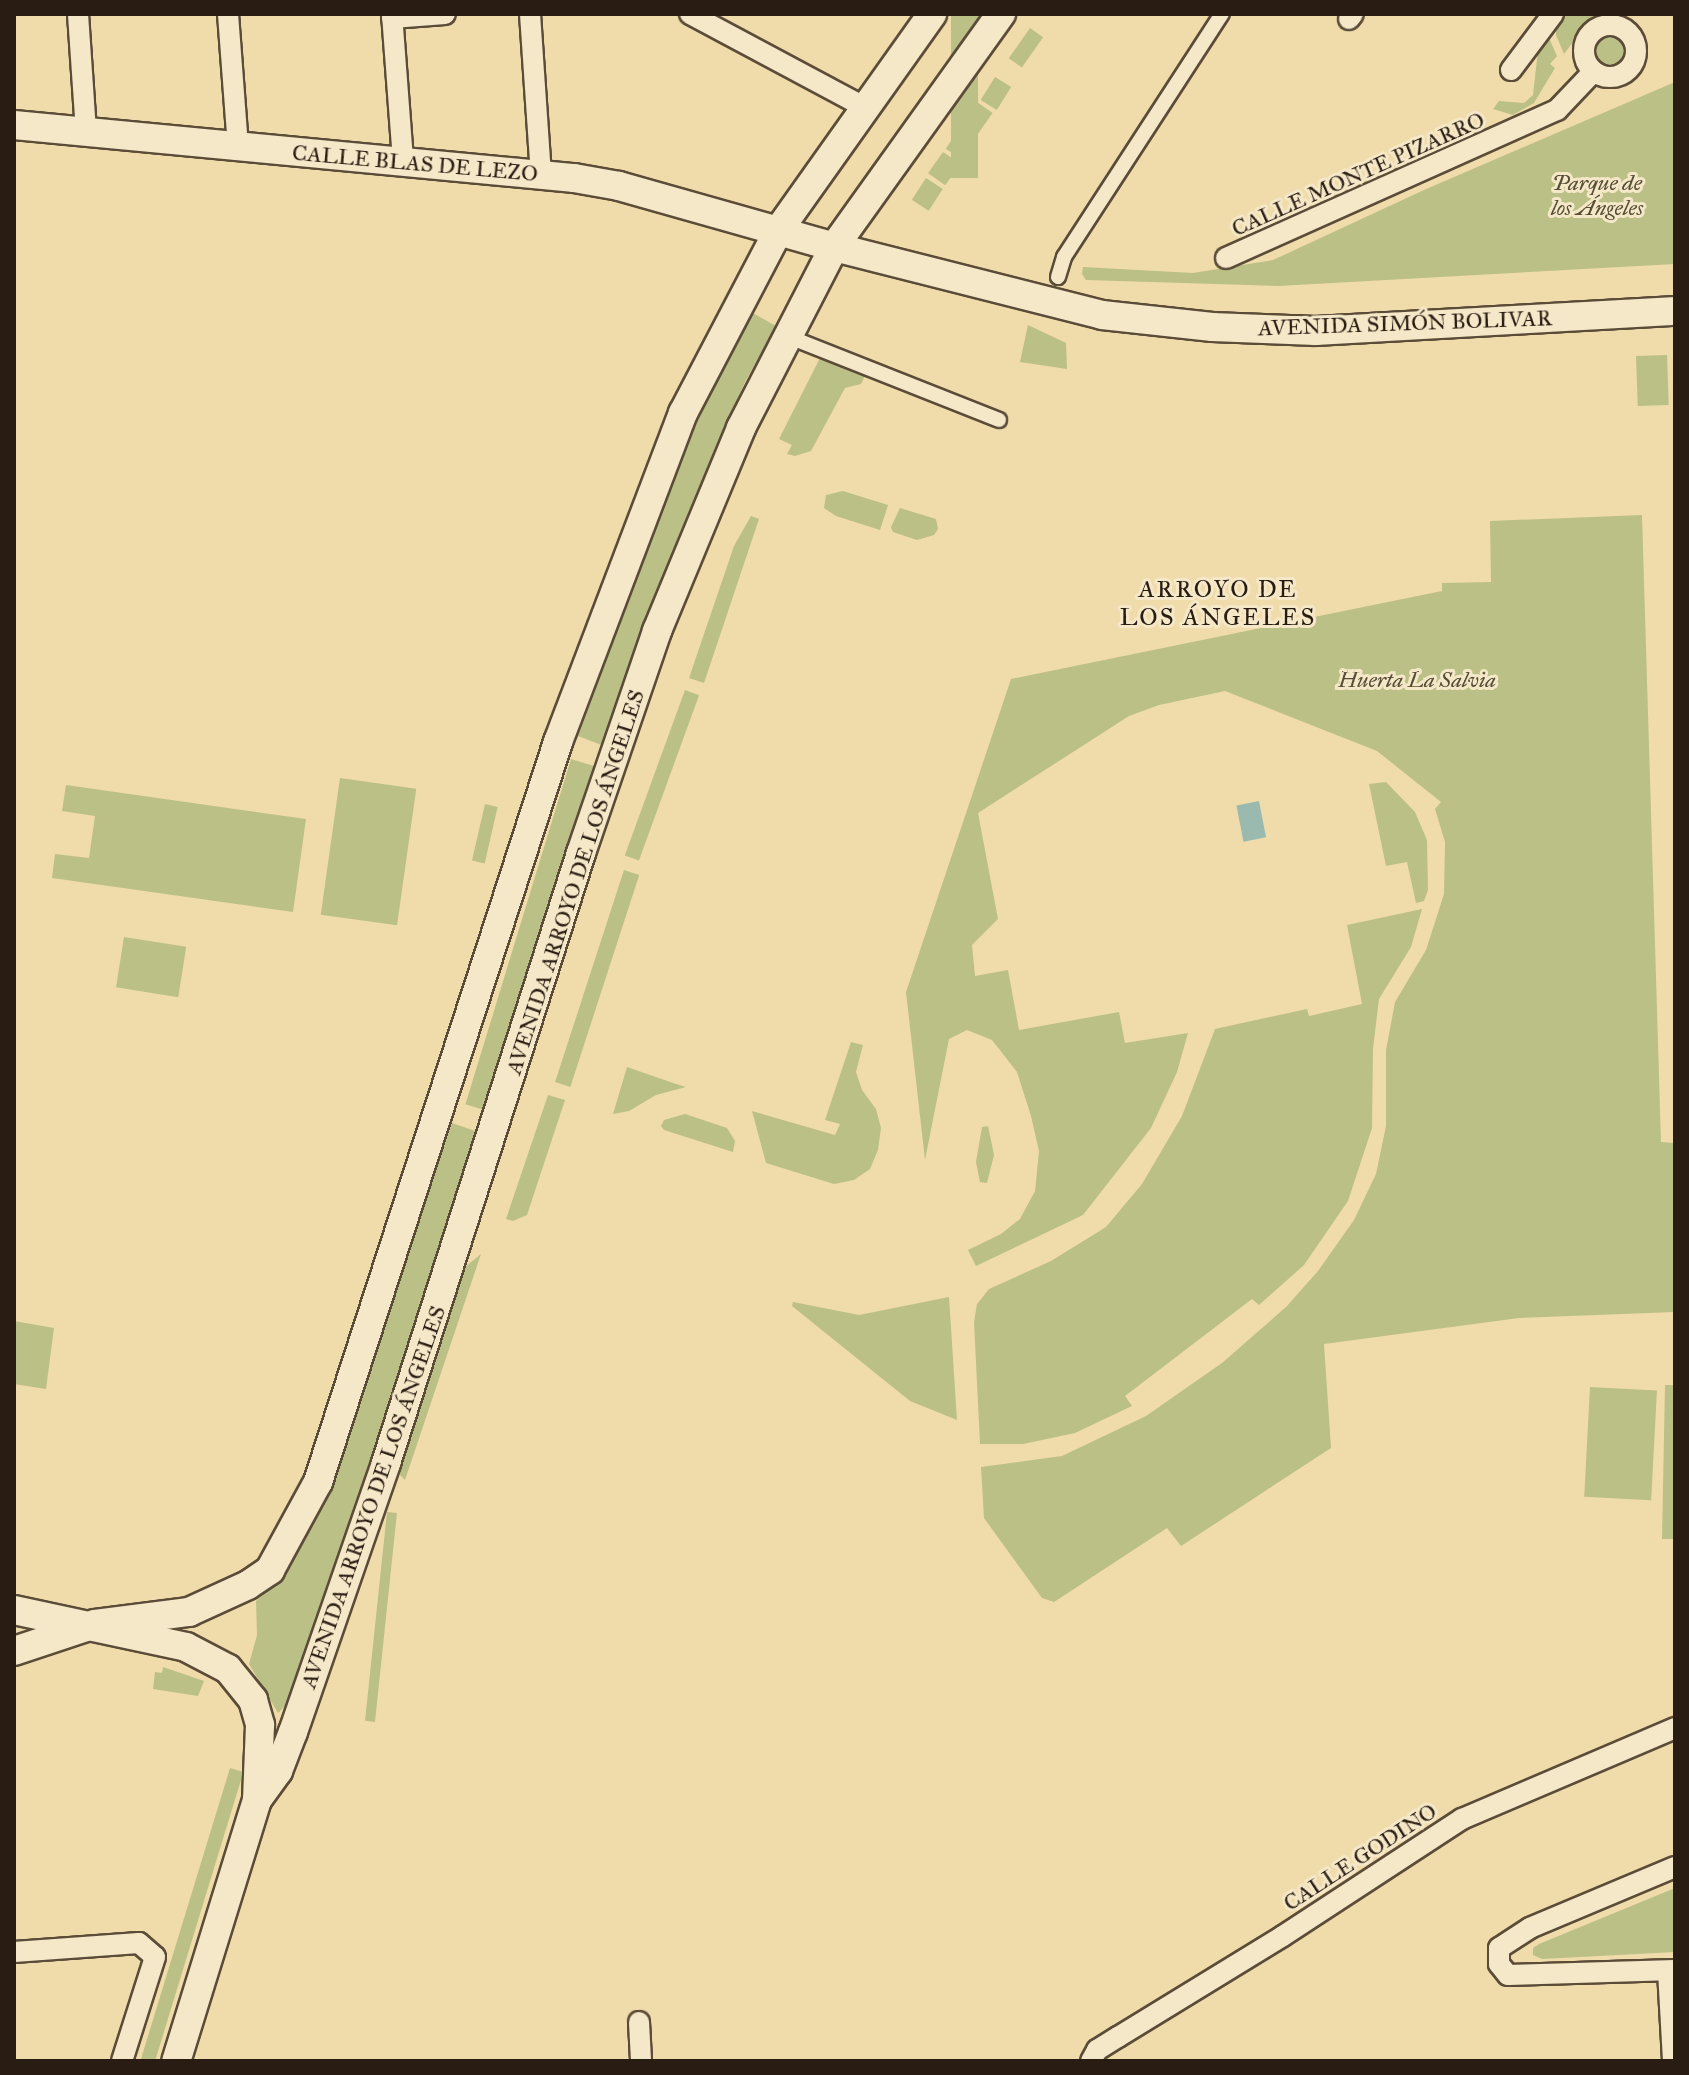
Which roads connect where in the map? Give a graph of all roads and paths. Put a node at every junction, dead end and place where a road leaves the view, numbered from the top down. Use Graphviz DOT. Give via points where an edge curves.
graph roads {
  1 [pos="78,14"];
  2 [pos="228,14"];
  3 [pos="445,14"];
  4 [pos="530,14"];
  5 [pos="932,14"];
  6 [pos="1001,14"];
  7 [pos="1222,14"];
  8 [pos="1553,14"];
  9 [pos="392,16"];
  10 [pos="705,17"];
  11 [pos="1604,20"];
  12 [pos="1511,70"];
  13 [pos="1593,72"];
  14 [pos="864,107"];
  15 [pos="14,125"];
  16 [pos="86,132"];
  17 [pos="238,146"];
  18 [pos="403,162"];
  19 [pos="541,175"];
  20 [pos="778,231"];
  21 [pos="822,244"];
  22 [pos="1226,258"];
  23 [pos="1058,277"];
  24 [pos="1675,311"];
  25 [pos="787,336"];
  26 [pos="999,420"];
  27 [pos="14,1610"];
  28 [pos="95,1624"];
  29 [pos="14,1651"];
  30 [pos="1675,1728"];
  31 [pos="257,1800"];
  32 [pos="1675,1867"];
  33 [pos="14,1952"];
  34 [pos="1672,1971"];
  35 [pos="639,2022"];
  36 [pos="122,2061"];
  37 [pos="176,2061"];
  38 [pos="641,2061"];
  39 [pos="1091,2061"];
  40 [pos="1673,2061"];
  1 -- 16 [label="street"];
  2 -- 17 [label="street"];
  3 -- 9 [label="street"];
  4 -- 19 [label="street"];
  5 -- 14 [label="main road"];
  6 -- 21 [label="main road, AVENIDA ARROYO DE LOS ÁNGELES"];
  7 -- 23 [label="street" via="1064,257"];
  8 -- 12 [label="street"];
  9 -- 18 [label="street"];
  10 -- 14 [label="street"];
  11 -- 13 [label="street" via="1584,48"];
  11 -- 13 [label="street" via="1629,31 1637,46 1635,62 1624,74 1608,78"];
  13 -- 22 [label="street, CALLE MONTE PIZARRO" via="1557,110"];
  14 -- 20 [label="main road"];
  15 -- 16 [label="main road, CALLE BLAS DE LEZO"];
  16 -- 17 [label="main road, CALLE BLAS DE LEZO"];
  17 -- 18 [label="main road, CALLE BLAS DE LEZO"];
  18 -- 19 [label="main road, CALLE BLAS DE LEZO"];
  19 -- 20 [label="main road, CALLE BLAS DE LEZO" via="619,186"];
  20 -- 21 [label="main road, CALLE BLAS DE LEZO"];
  20 -- 28 [label="main road" via="683,413 558,742 318,1482 270,1570 248,1585 189,1612"];
  21 -- 24 [label="main road, AVENIDA SIMÓN BOLIVAR" via="1102,315 1212,327 1316,331"];
  21 -- 25 [label="main road, AVENIDA ARROYO DE LOS ÁNGELES"];
  25 -- 26 [label="street"];
  25 -- 31 [label="main road, AVENIDA ARROYO DE LOS ÁNGELES" via="741,428 657,631 386,1463 283,1758"];
  27 -- 28 [label="main road"];
  28 -- 29 [label="main road"];
  28 -- 31 [label="main road, AVENIDA ARROYO DE LOS ÁNGELES" via="186,1647 228,1669 253,1700 260,1725"];
  30 -- 39 [label="street, CALLE GODINO" via="1462,1819 1097,2050"];
  31 -- 37 [label="main road, AVENIDA ARROYO DE LOS ÁNGELES"];
  32 -- 34 [label="street" via="1530,1928 1499,1948 1499,1964 1508,1975"];
  33 -- 36 [label="street" via="139,1943 155,1957"];
  34 -- 40 [label="street"];
  35 -- 38 [label="street"];
}
